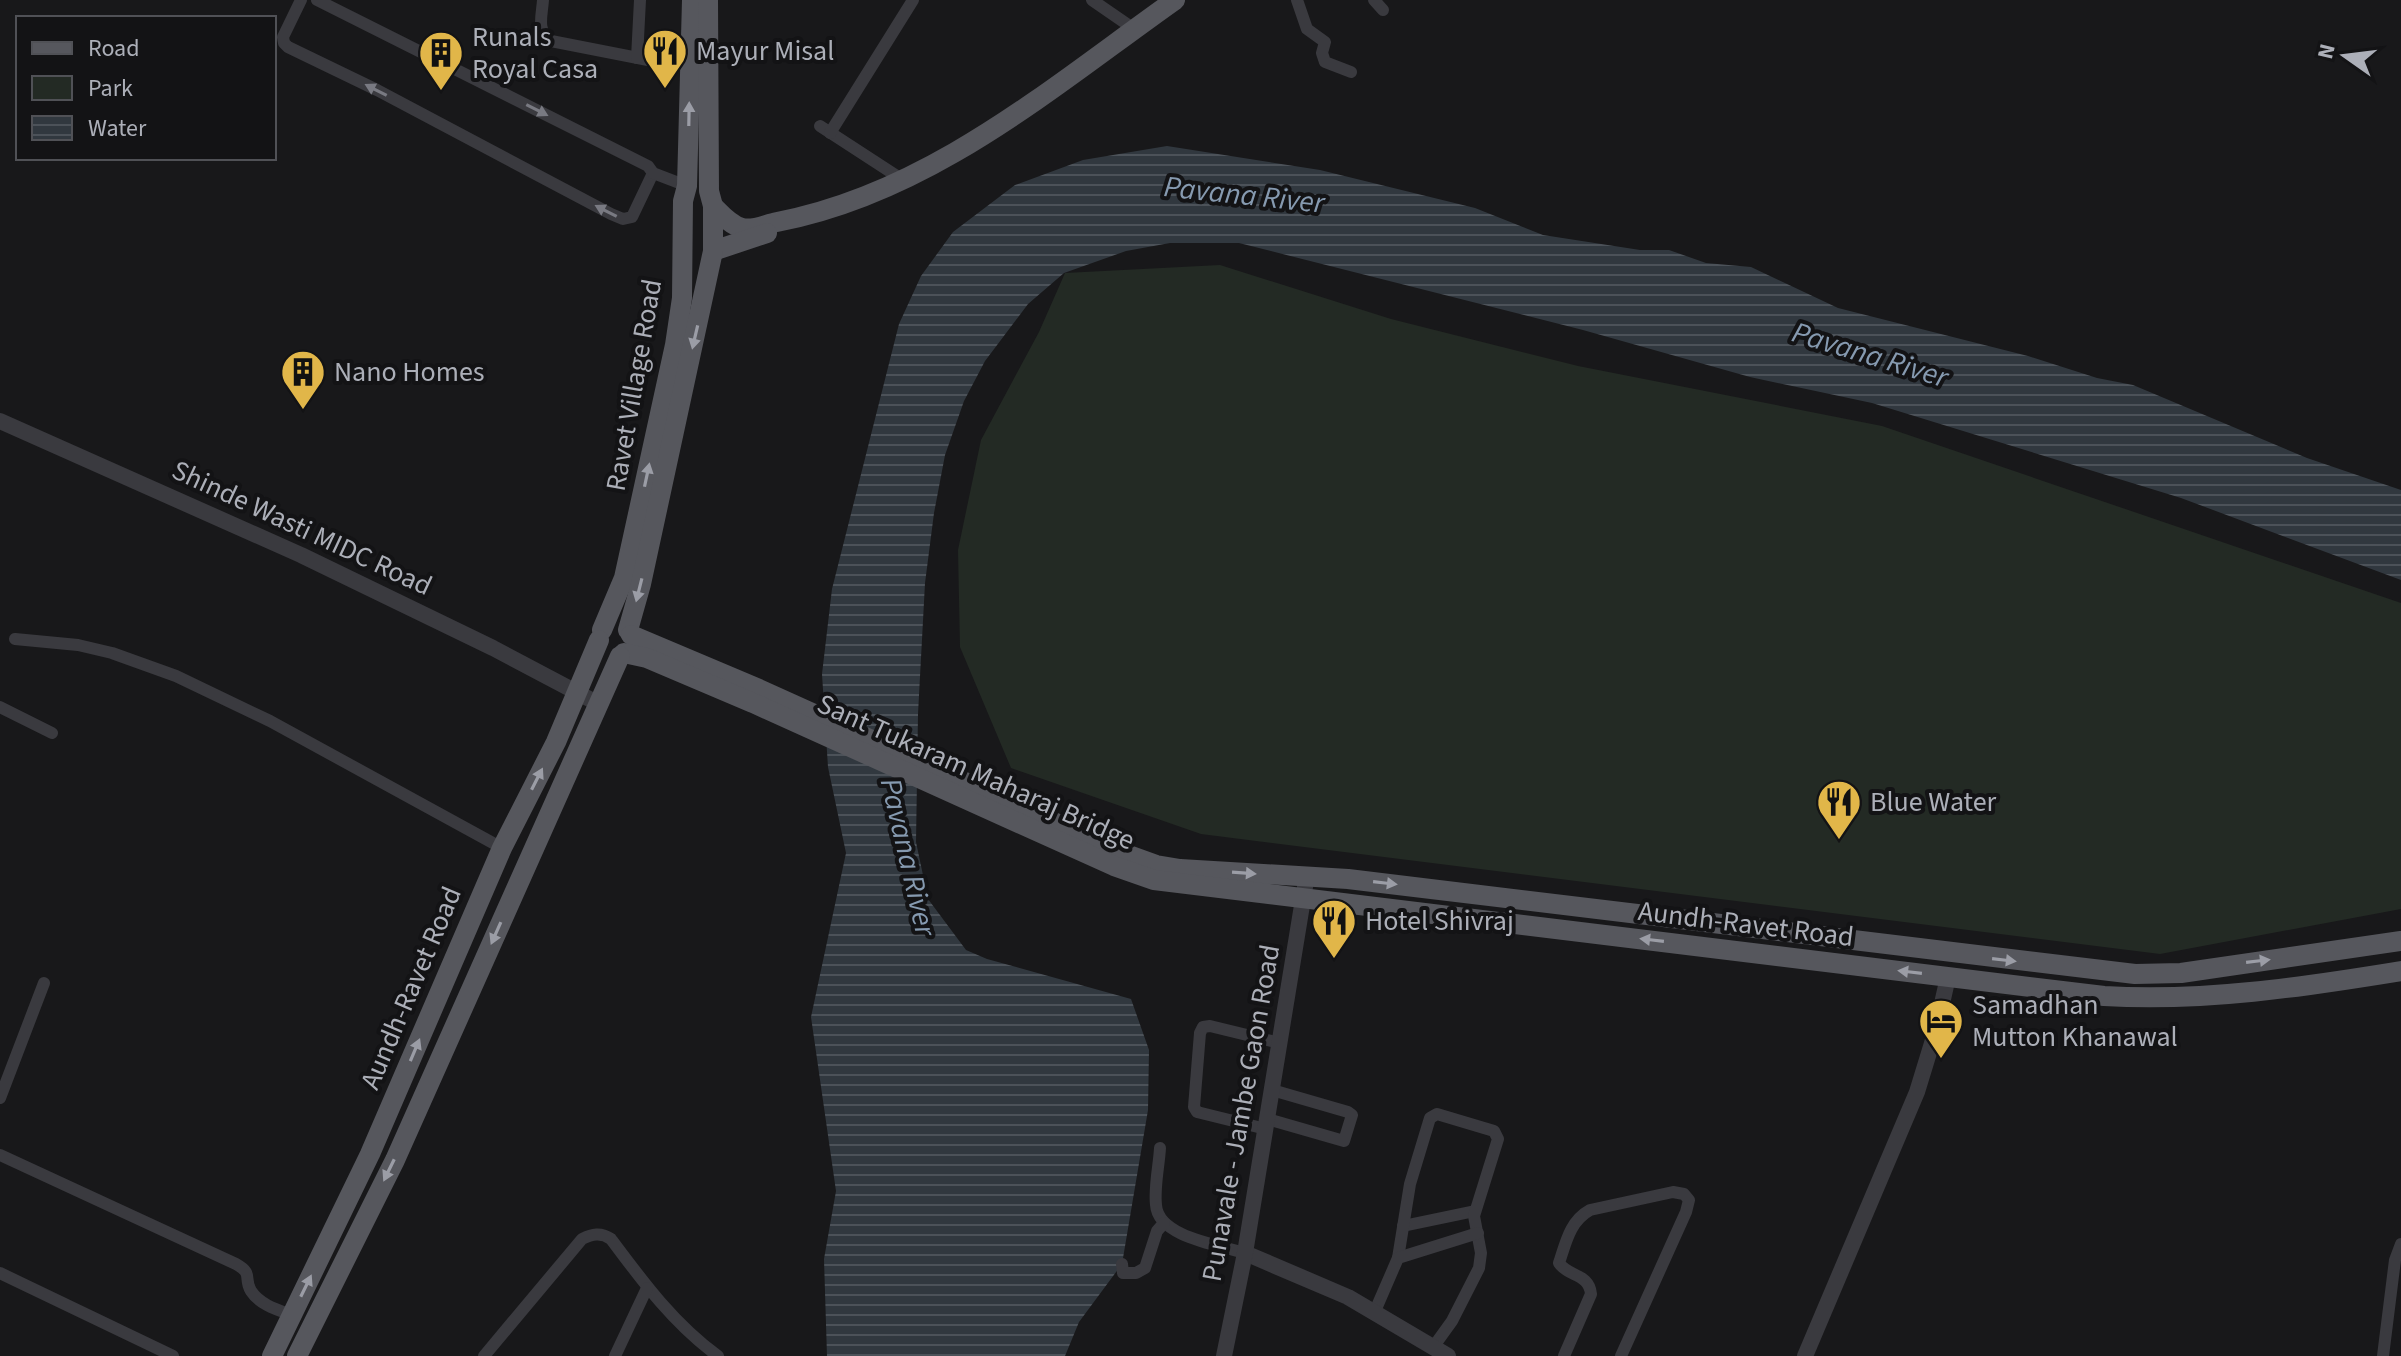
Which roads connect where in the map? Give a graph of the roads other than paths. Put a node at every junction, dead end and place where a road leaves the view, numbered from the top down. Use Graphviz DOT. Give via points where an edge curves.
graph roads {
  1 [pos="301,0"];
  2 [pos="317,0"];
  3 [pos="543,0"];
  4 [pos="640,0"];
  5 [pos="692,0"];
  6 [pos="708,0"];
  7 [pos="913,0"];
  8 [pos="1092,0"];
  9 [pos="1175,0"];
  10 [pos="1297,0"];
  11 [pos="1134,29"];
  12 [pos="637,58"];
  13 [pos="690,65"];
  14 [pos="1351,72"];
  15 [pos="653,173"];
  16 [pos="903,180"];
  17 [pos="687,189"];
  18 [pos="711,199"];
  19 [pos="795,219"];
  20 [pos="713,256"];
  21 [pos="684,263"];
  22 [pos="0,421"];
  23 [pos="600,635"];
  24 [pos="15,639"];
  25 [pos="626,644"];
  26 [pos="577,692"];
  27 [pos="597,703"];
  28 [pos="0,707"];
  29 [pos="52,733"];
  30 [pos="502,848"];
  31 [pos="1180,876"];
  32 [pos="1307,878"];
  33 [pos="1303,899"];
  34 [pos="2401,941"];
  35 [pos="2401,971"];
  36 [pos="1948,977"];
  37 [pos="44,983"];
  38 [pos="1280,1043"];
  39 [pos="1272,1090"];
  40 [pos="0,1098"];
  41 [pos="1267,1124"];
  42 [pos="1160,1148"];
  43 [pos="0,1155"];
  44 [pos="1475,1211"];
  45 [pos="1164,1223"];
  46 [pos="1403,1226"];
  47 [pos="1478,1233"];
  48 [pos="2401,1244"];
  49 [pos="1245,1253"];
  50 [pos="1398,1258"];
  51 [pos="1122,1264"];
  52 [pos="0,1273"];
  53 [pos="647,1288"];
  54 [pos="1375,1311"];
  55 [pos="292,1315"];
  56 [pos="1439,1352"];
  57 [pos="173,1356"];
  58 [pos="272,1356"];
  59 [pos="297,1356"];
  60 [pos="484,1356"];
  61 [pos="615,1356"];
  62 [pos="718,1356"];
  63 [pos="1224,1356"];
  64 [pos="1564,1356"];
  65 [pos="1621,1356"];
  66 [pos="1805,1356"];
  67 [pos="2383,1356"];
  15 -- 1 [label="street, one-way" via="632,217 611,214 288,47 283,37"];
  2 -- 15 [label="street, one-way"];
  3 -- 12 [label="street" via="540,28 551,41"];
  4 -- 12 [label="street"];
  5 -- 13 [label="main road, Ravet Village Road"];
  6 -- 18 [label="main road, Ravet Village Road"];
  7 -- 16 [label="street" via="825,129"];
  8 -- 11 [label="street"];
  9 -- 11 [label="main road"];
  10 -- 14 [label="street" via="1307,29 1325,42 1325,62"];
  11 -- 16 [label="main road" via="983,136"];
  12 -- 13 [label="street"];
  17 -- 13 [label="main road, Ravet Village Road, one-way"];
  15 -- 17 [label="street"];
  16 -- 19 [label="main road"];
  17 -- 18 [label="main road" via="698,187"];
  17 -- 21 [label="main road, Ravet Village Road"];
  18 -- 19 [label="main road" via="729,222 743,229"];
  18 -- 20 [label="main road, Ravet Village Road"];
  19 -- 20 [label="main road"];
  20 -- 21 [label="main road" via="705,268"];
  20 -- 25 [label="main road, Ravet Village Road, one-way"];
  23 -- 21 [label="main road, Ravet Village Road, one-way" via="624,578 675,345"];
  22 -- 26 [label="street, Shinde Wasti MIDC Road" via="301,555"];
  23 -- 25 [label="main road" via="605,653"];
  23 -- 25 [label="main road" via="615,623"];
  23 -- 26 [label="main road, Aundh-Ravet Road"];
  24 -- 30 [label="street" via="78,645 176,676 270,721"];
  25 -- 27 [label="main road, Aundh-Ravet Road"];
  25 -- 31 [label="main road, Sant Tukaram Maharaj Bridge"];
  26 -- 27 [label="street, Shinde Wasti MIDC Road"];
  30 -- 26 [label="main road, Aundh-Ravet Road, one-way"];
  27 -- 59 [label="main road, Aundh-Ravet Road, one-way" via="395,1160"];
  28 -- 29 [label="street"];
  55 -- 30 [label="main road, Aundh-Ravet Road, one-way" via="370,1154"];
  31 -- 32 [label="main road, Aundh-Ravet Road, one-way"];
  31 -- 33 [label="main road, Aundh-Ravet Road"];
  32 -- 33 [label="street, Punavale - Jambe Gaon Road"];
  32 -- 34 [label="main road, Aundh-Ravet Road, one-way" via="2107,972 2181,973"];
  36 -- 33 [label="main road, Aundh-Ravet Road, one-way"];
  33 -- 38 [label="street, Punavale - Jambe Gaon Road"];
  35 -- 36 [label="main road, Aundh-Ravet Road" via="2182,997 2104,996"];
  36 -- 66 [label="street" via="1917,1092"];
  37 -- 40 [label="street"];
  38 -- 39 [label="street, Punavale - Jambe Gaon Road"];
  38 -- 41 [label="street" via="1210,1026 1200,1033 1194,1107 1202,1113"];
  39 -- 41 [label="street, Punavale - Jambe Gaon Road"];
  39 -- 41 [label="street" via="1352,1115 1344,1141"];
  41 -- 49 [label="street, Punavale - Jambe Gaon Road"];
  42 -- 45 [label="street" via="1155,1207"];
  43 -- 55 [label="street" via="245,1268 260,1300"];
  44 -- 46 [label="street"];
  44 -- 46 [label="street" via="1498,1134 1434,1114 1410,1184"];
  44 -- 47 [label="street"];
  45 -- 49 [label="street" via="1180,1234"];
  45 -- 51 [label="street" via="1145,1268 1123,1273"];
  46 -- 50 [label="street"];
  47 -- 50 [label="street"];
  47 -- 56 [label="street" via="1479,1268"];
  48 -- 67 [label="street"];
  49 -- 54 [label="street"];
  49 -- 63 [label="street, Punavale - Jambe Gaon Road"];
  50 -- 54 [label="street"];
  52 -- 57 [label="street"];
  53 -- 60 [label="street" via="611,1239 592,1234 582,1239"];
  53 -- 61 [label="street"];
  53 -- 62 [label="street"];
  54 -- 56 [label="street"];
  55 -- 58 [label="main road, Aundh-Ravet Road"];
  64 -- 65 [label="street" via="1591,1294 1582,1277 1559,1263 1579,1216 1673,1192 1684,1194 1689,1200 1686,1212"];
}
